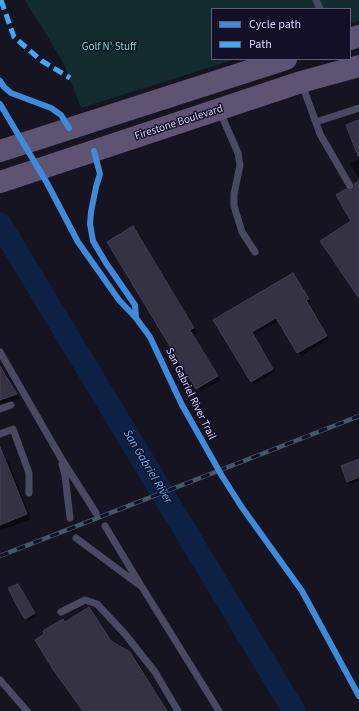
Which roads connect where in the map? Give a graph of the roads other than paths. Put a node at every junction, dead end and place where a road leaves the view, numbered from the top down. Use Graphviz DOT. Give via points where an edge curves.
graph roads {
  1 [pos="283,60"];
  2 [pos="340,60"];
  3 [pos="359,66"];
  4 [pos="301,82"];
  5 [pos="359,108"];
  6 [pos="219,110"];
  7 [pos="316,122"];
  8 [pos="0,151"];
  9 [pos="0,182"];
  10 [pos="350,186"];
  11 [pos="255,252"];
  12 [pos="0,352"];
  13 [pos="11,405"];
  14 [pos="0,409"];
  15 [pos="0,434"];
  16 [pos="61,458"];
  17 [pos="29,493"];
  18 [pos="96,513"];
  19 [pos="70,518"];
  20 [pos="105,526"];
  21 [pos="76,538"];
  22 [pos="142,588"];
  23 [pos="61,612"];
  24 [pos="0,680"];
  25 [pos="27,711"];
  26 [pos="178,711"];
  27 [pos="218,711"];
  1 -- 8 [label="main road"];
  2 -- 4 [label="main road" via="320,66"];
  3 -- 4 [label="main road, Firestone Boulevard"];
  4 -- 6 [label="main road, Firestone Boulevard"];
  4 -- 7 [label="lane"];
  5 -- 7 [label="lane"];
  6 -- 9 [label="main road, Firestone Boulevard"];
  6 -- 11 [label="lane" via="238,153 240,164 234,194 237,220"];
  7 -- 10 [label="lane" via="320,134"];
  12 -- 16 [label="lane"];
  13 -- 14 [label="lane"];
  15 -- 17 [label="lane" via="13,429 29,473"];
  16 -- 18 [label="lane"];
  16 -- 19 [label="lane"];
  20 -- 22 [label="lane"];
  21 -- 22 [label="lane"];
  22 -- 27 [label="lane"];
  23 -- 26 [label="lane" via="85,600 97,604 155,672"];
  24 -- 25 [label="lane"];
}
